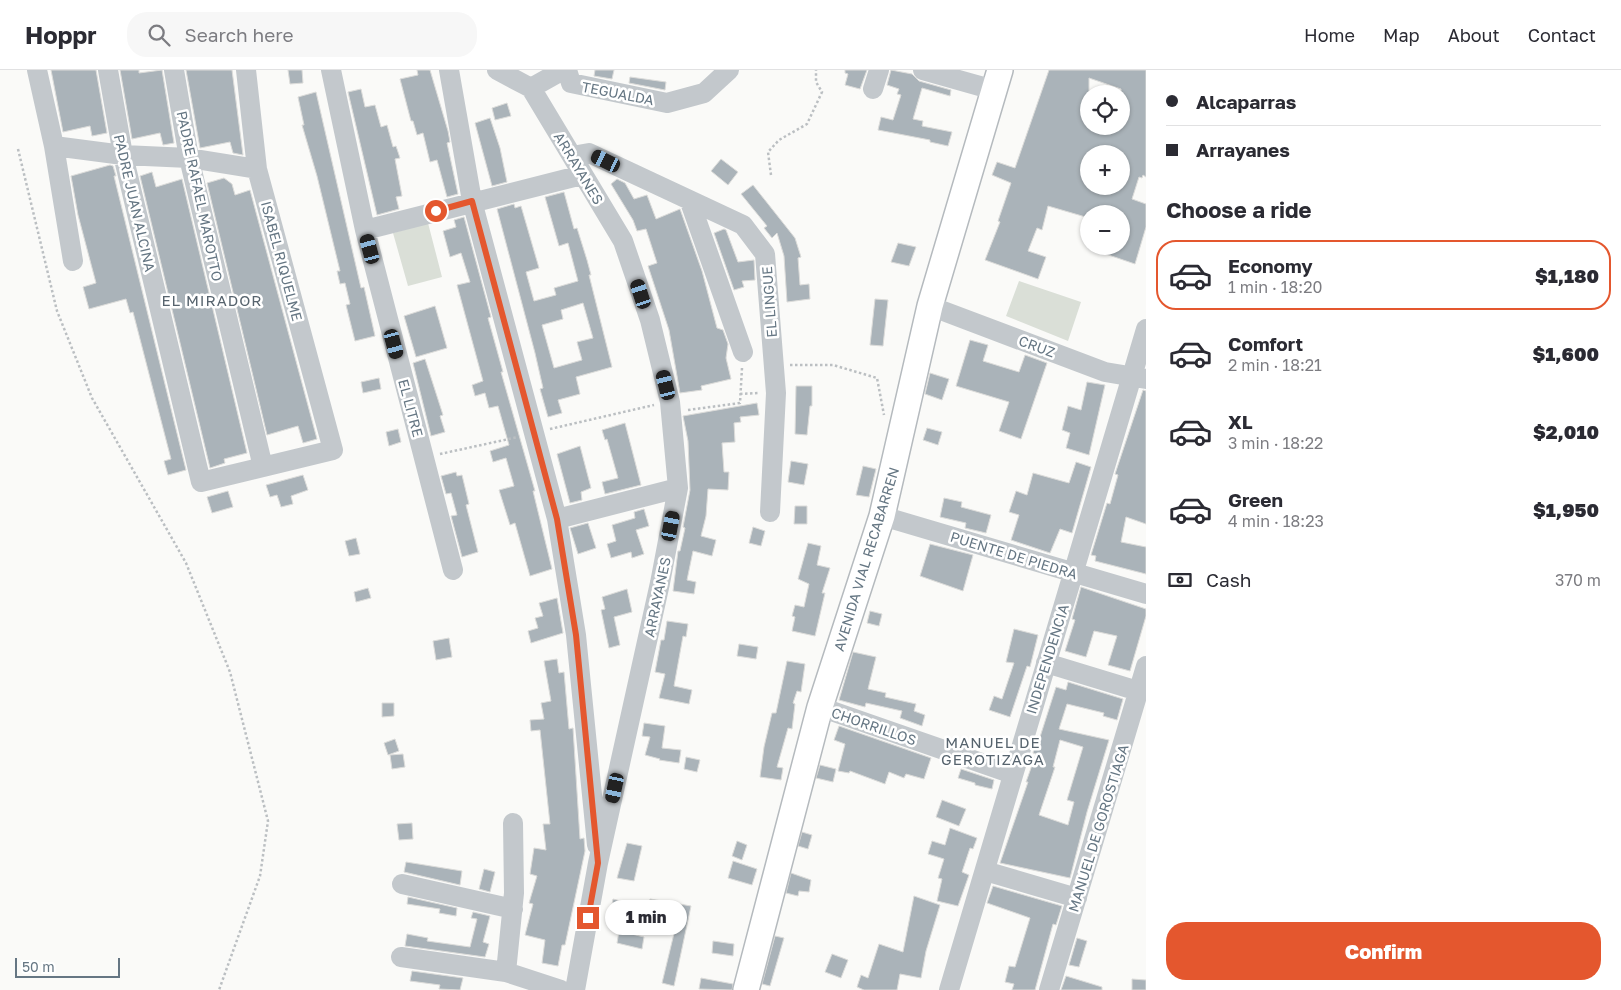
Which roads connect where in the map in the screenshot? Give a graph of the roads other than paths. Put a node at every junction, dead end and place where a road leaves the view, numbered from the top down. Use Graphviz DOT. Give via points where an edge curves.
graph roads {
  1 [pos="37,70"];
  2 [pos="108,70"];
  3 [pos="174,70"];
  4 [pos="246,70"];
  5 [pos="331,70"];
  6 [pos="449,70"];
  7 [pos="497,70"];
  8 [pos="563,70"];
  9 [pos="567,70"];
  10 [pos="728,70"];
  11 [pos="923,70"];
  12 [pos="997,80"];
  13 [pos="531,88"];
  14 [pos="54,146"];
  15 [pos="123,155"];
  16 [pos="572,156"];
  17 [pos="189,158"];
  18 [pos="257,169"];
  19 [pos="582,175"];
  20 [pos="472,201"];
  21 [pos="690,202"];
  22 [pos="364,230"];
  23 [pos="73,261"];
  24 [pos="930,306"];
  25 [pos="1146,329"];
  26 [pos="743,352"];
  27 [pos="1139,378"];
  28 [pos="263,467"];
  29 [pos="678,488"];
  30 [pos="770,512"];
  31 [pos="882,516"];
  32 [pos="557,519"];
  33 [pos="453,570"];
  34 [pos="1073,573"];
  35 [pos="1146,594"];
  36 [pos="1046,663"];
  37 [pos="1146,666"];
  38 [pos="1138,691"];
  39 [pos="820,707"];
  40 [pos="1014,774"];
  41 [pos="513,823"];
  42 [pos="598,863"];
  43 [pos="985,870"];
  44 [pos="402,884"];
  45 [pos="1077,898"];
  46 [pos="513,909"];
  47 [pos="401,957"];
  48 [pos="506,972"];
  49 [pos="562,990"];
  50 [pos="574,990"];
  51 [pos="746,990"];
  52 [pos="949,990"];
  53 [pos="1049,990"];
  1 -- 14 [label="street"];
  2 -- 15 [label="street, PADRE JUAN ALCINA"];
  3 -- 17 [label="street, PADRE RAFAEL MAROTTO"];
  4 -- 18 [label="street, ISABEL RIQUELME"];
  5 -- 22 [label="street, EL LITRE"];
  6 -- 20 [label="street"];
  7 -- 13 [label="street"];
  8 -- 13 [label="street"];
  9 -- 10 [label="street, TEGUALDA" via="571,83 667,103 704,92"];
  11 -- 12 [label="street"];
  12 -- 24 [label="main road, AVENIDA VIAL RECABARREN"];
  13 -- 16 [label="street, ARRAYANES"];
  14 -- 15 [label="street"];
  14 -- 23 [label="street"];
  15 -- 17 [label="street"];
  15 -- 28 [label="street, PADRE JUAN ALCINA" via="201,482"];
  16 -- 19 [label="street, ARRAYANES"];
  16 -- 21 [label="street, EL LINGUE" via="589,153"];
  17 -- 18 [label="street"];
  17 -- 28 [label="street, PADRE RAFAEL MAROTTO"];
  18 -- 28 [label="street, ISABEL RIQUELME" via="333,450"];
  19 -- 20 [label="street"];
  19 -- 29 [label="street, ARRAYANES" via="623,241 650,320 671,412"];
  20 -- 22 [label="street"];
  20 -- 32 [label="street"];
  21 -- 26 [label="street"];
  21 -- 30 [label="street, EL LINGUE" via="743,225 765,254 776,393"];
  22 -- 33 [label="street, EL LITRE"];
  24 -- 27 [label="street, CRUZ" via="1105,372"];
  24 -- 31 [label="main road, AVENIDA VIAL RECABARREN"];
  25 -- 27 [label="street, INDEPENDENCIA"];
  27 -- 34 [label="street, INDEPENDENCIA"];
  29 -- 32 [label="street"];
  29 -- 42 [label="street, ARRAYANES"];
  31 -- 34 [label="street, PUENTE DE PIEDRA"];
  31 -- 39 [label="main road, AVENIDA VIAL RECABARREN"];
  32 -- 42 [label="street" via="576,635"];
  34 -- 35 [label="street, PUENTE DE PIEDRA"];
  34 -- 36 [label="street, INDEPENDENCIA"];
  36 -- 38 [label="street"];
  36 -- 40 [label="street, INDEPENDENCIA"];
  37 -- 38 [label="street, MANUEL DE GOROSTIAGA"];
  38 -- 45 [label="street, MANUEL DE GOROSTIAGA"];
  39 -- 40 [label="street, CHORRILLOS"];
  39 -- 51 [label="main road, AVENIDA VIAL RECABARREN"];
  40 -- 43 [label="street, INDEPENDENCIA"];
  41 -- 46 [label="street"];
  42 -- 50 [label="street, ARRAYANES"];
  43 -- 45 [label="street"];
  43 -- 52 [label="street, INDEPENDENCIA"];
  44 -- 46 [label="street"];
  45 -- 53 [label="street, MANUEL DE GOROSTIAGA"];
  46 -- 48 [label="street"];
  47 -- 48 [label="street"];
  48 -- 49 [label="street"];
}
